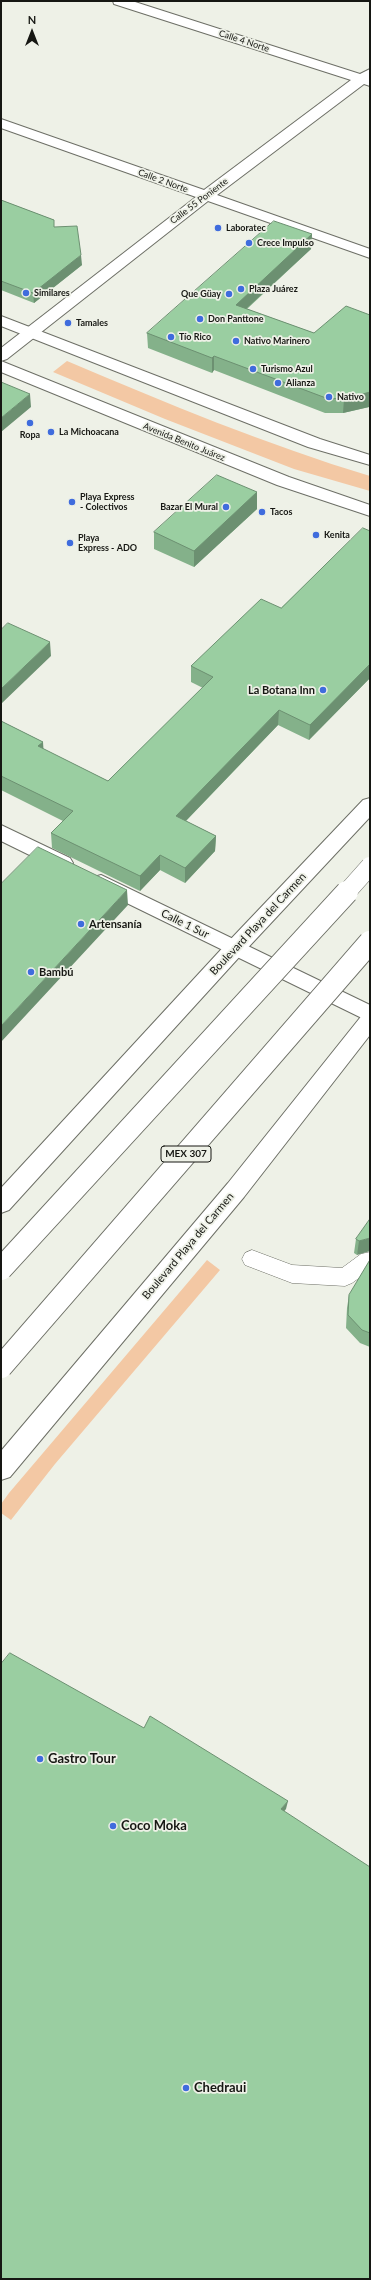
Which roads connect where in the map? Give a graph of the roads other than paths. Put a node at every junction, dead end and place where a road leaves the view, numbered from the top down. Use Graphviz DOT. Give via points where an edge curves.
graph roads {
  1 [pos="118,1"];
  2 [pos="367,78"];
  3 [pos="1,123"];
  4 [pos="206,196"];
  5 [pos="370,254"];
  6 [pos="1,321"];
  7 [pos="32,333"];
  8 [pos="1,356"];
  9 [pos="1,366"];
  10 [pos="370,460"];
  11 [pos="370,511"];
  12 [pos="370,805"];
  13 [pos="1,832"];
  14 [pos="370,866"];
  15 [pos="370,942"];
  16 [pos="235,948"];
  17 [pos="370,1014"];
  18 [pos="370,1020"];
  19 [pos="1,1203"];
  20 [pos="252,1259"];
  21 [pos="368,1260"];
  22 [pos="1,1269"];
  23 [pos="1,1367"];
  24 [pos="1,1469"];
  1 -- 2 [label="main road, Calle 4 Norte"];
  2 -- 4 [label="main road, Calle 55 Poniente"];
  3 -- 4 [label="main road, Calle 2 Norte"];
  4 -- 5 [label="main road, Calle 2 Norte"];
  4 -- 7 [label="main road, Calle 55 Poniente"];
  6 -- 7 [label="main road"];
  7 -- 8 [label="main road, Calle 55 Poniente"];
  7 -- 10 [label="main road" via="314,443"];
  9 -- 11 [label="main road, Avenida Benito Juárez" via="283,481"];
  12 -- 16 [label="main road, Boulevard Playa del Carmen"];
  13 -- 16 [label="main road, Calle 1 Sur"];
  14 -- 22 [label="main road, bridge"];
  15 -- 23 [label="main road, MEX 307, bridge"];
  16 -- 17 [label="main road, Calle 1 Sur"];
  16 -- 19 [label="main road, Boulevard Playa del Carmen"];
  18 -- 24 [label="main road, Boulevard Playa del Carmen" via="236,1190"];
  20 -- 21 [label="lane" via="292,1274 345,1277"];
}
